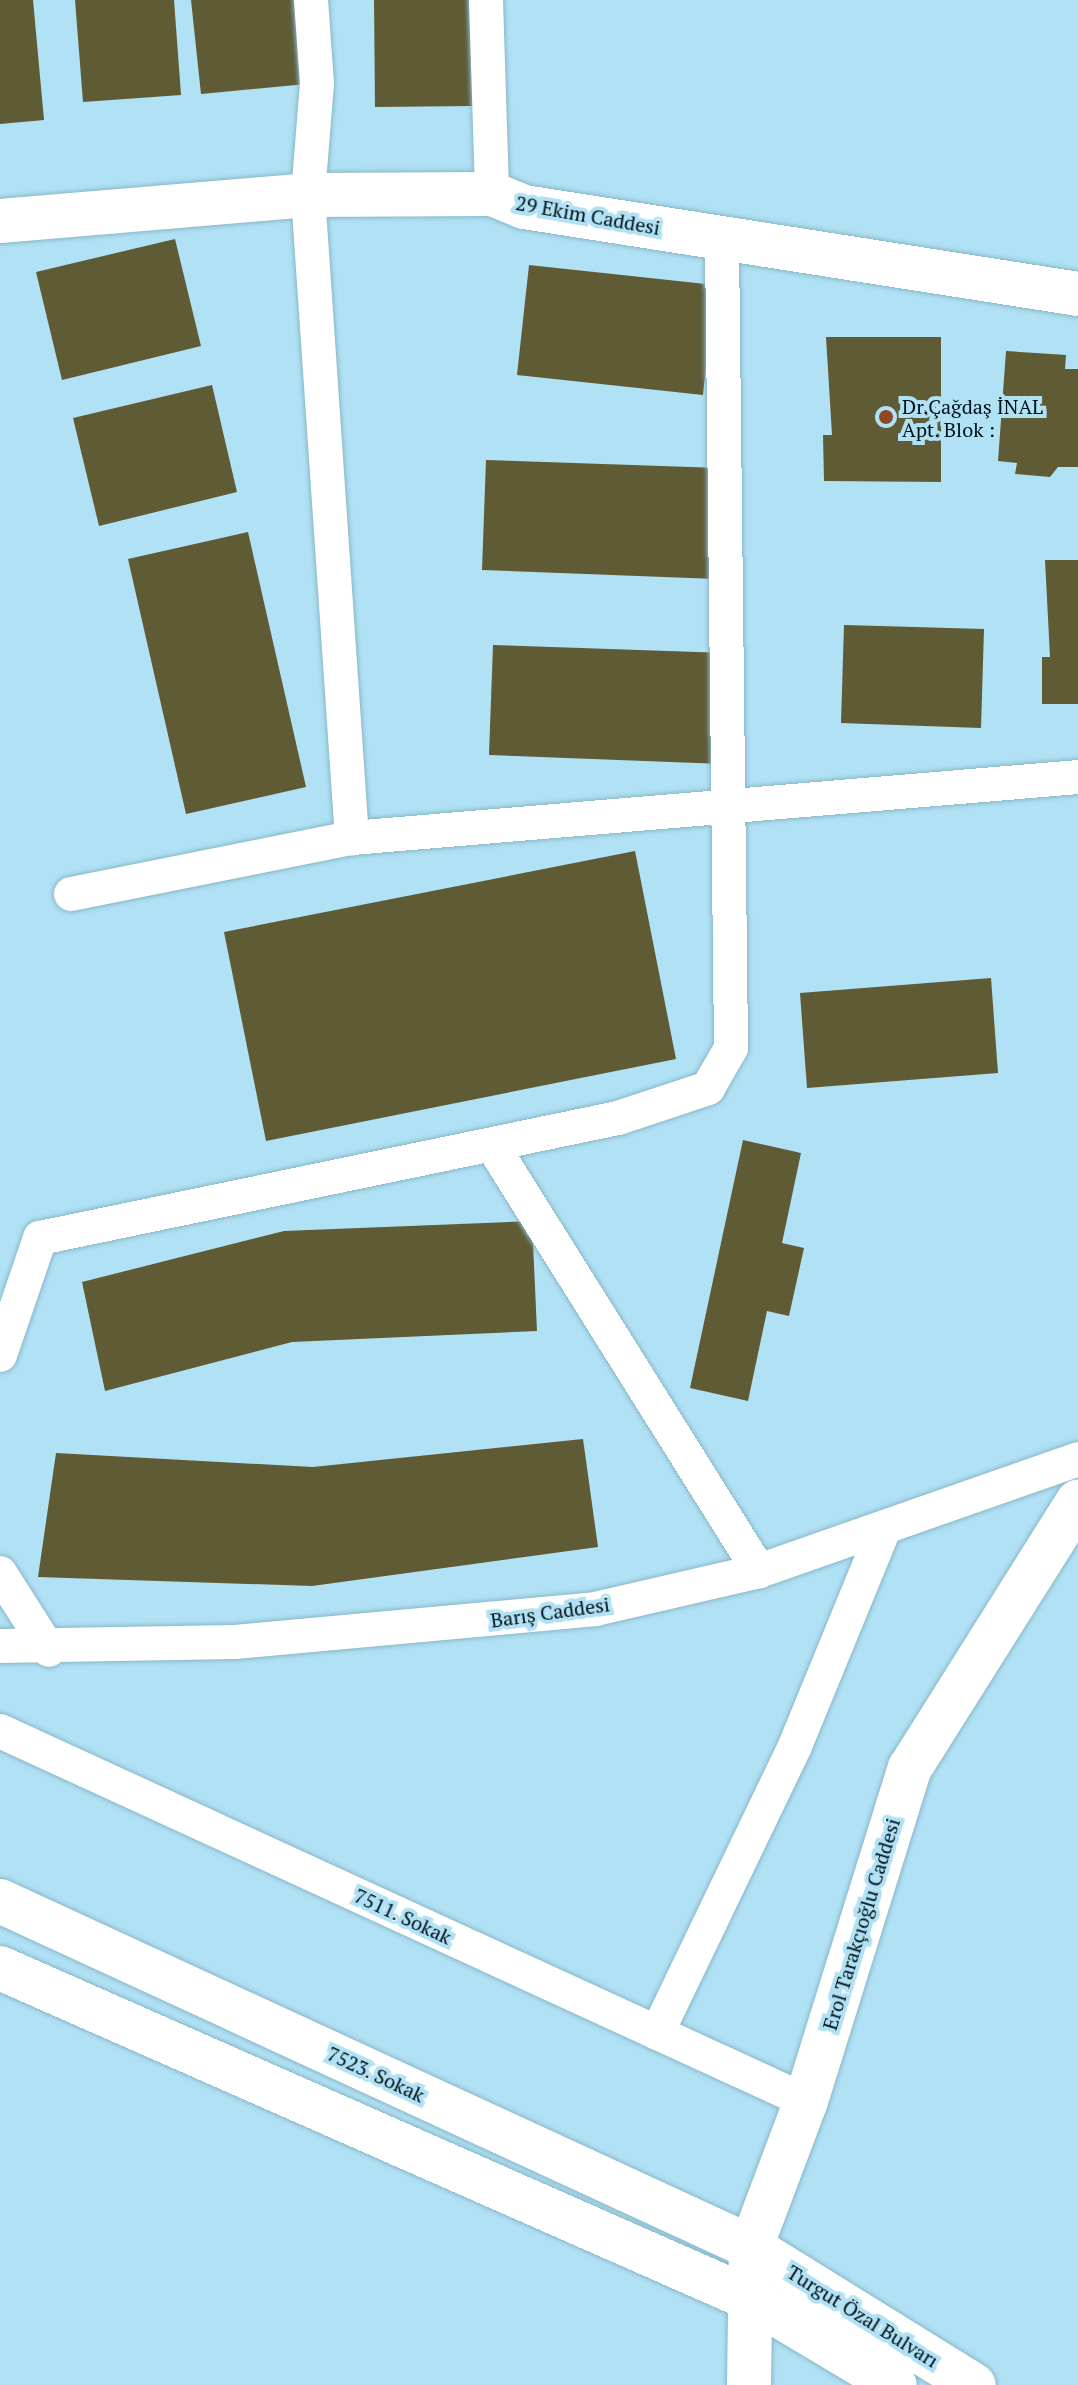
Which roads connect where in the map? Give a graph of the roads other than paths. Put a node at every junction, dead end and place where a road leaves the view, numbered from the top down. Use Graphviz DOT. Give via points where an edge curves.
graph roads {
  1 [pos="311,0"];
  2 [pos="486,0"];
  3 [pos="492,194"];
  4 [pos="308,195"];
  5 [pos="0,221"];
  6 [pos="722,239"];
  7 [pos="1078,294"];
  8 [pos="1078,777"];
  9 [pos="729,807"];
  10 [pos="352,838"];
  11 [pos="71,894"];
  12 [pos="492,1145"];
  13 [pos="0,1355"];
  14 [pos="1078,1459"];
  15 [pos="1078,1501"];
  16 [pos="883,1531"];
  17 [pos="759,1571"];
  18 [pos="0,1573"];
  19 [pos="0,1646"];
  20 [pos="49,1650"];
  21 [pos="0,1731"];
  22 [pos="0,1901"];
  23 [pos="0,1968"];
  24 [pos="657,2033"];
  25 [pos="806,2101"];
  26 [pos="751,2247"];
  27 [pos="753,2300"];
  28 [pos="749,2385"];
  29 [pos="895,2385"];
  30 [pos="974,2385"];
  1 -- 4 [label="street" via="317,83"];
  2 -- 3 [label="street"];
  3 -- 4 [label="street, 29 Ekim Caddesi"];
  3 -- 6 [label="street, 29 Ekim Caddesi" via="524,207"];
  4 -- 5 [label="street, 29 Ekim Caddesi"];
  4 -- 10 [label="street"];
  6 -- 7 [label="street, 29 Ekim Caddesi"];
  6 -- 9 [label="street"];
  8 -- 9 [label="street"];
  9 -- 10 [label="street"];
  9 -- 12 [label="street" via="731,1048 708,1088 657,1109"];
  10 -- 11 [label="street"];
  12 -- 13 [label="street" via="40,1238"];
  12 -- 17 [label="street"];
  14 -- 16 [label="street, Barış Caddesi"];
  15 -- 25 [label="street, Erol Tarakçıoğlu Caddesi" via="910,1768"];
  16 -- 17 [label="street, Barış Caddesi"];
  16 -- 24 [label="street" via="795,1746"];
  17 -- 20 [label="street, Barış Caddesi" via="595,1609 442,1626"];
  18 -- 20 [label="street"];
  19 -- 20 [label="street, Barış Caddesi"];
  21 -- 24 [label="street, 7511. Sokak"];
  22 -- 26 [label="street, 7523. Sokak"];
  23 -- 27 [label="street, Turgut Özal Bulvarı"];
  24 -- 25 [label="street, 7511. Sokak"];
  25 -- 26 [label="street, Erol Tarakçıoğlu Caddesi"];
  26 -- 27 [label="street, Erol Tarakçıoğlu Caddesi"];
  26 -- 30 [label="street, Turgut Özal Bulvarı"];
  27 -- 28 [label="street, Erol Tarakçıoğlu Caddesi"];
  27 -- 29 [label="street, Turgut Özal Bulvarı"];
}
